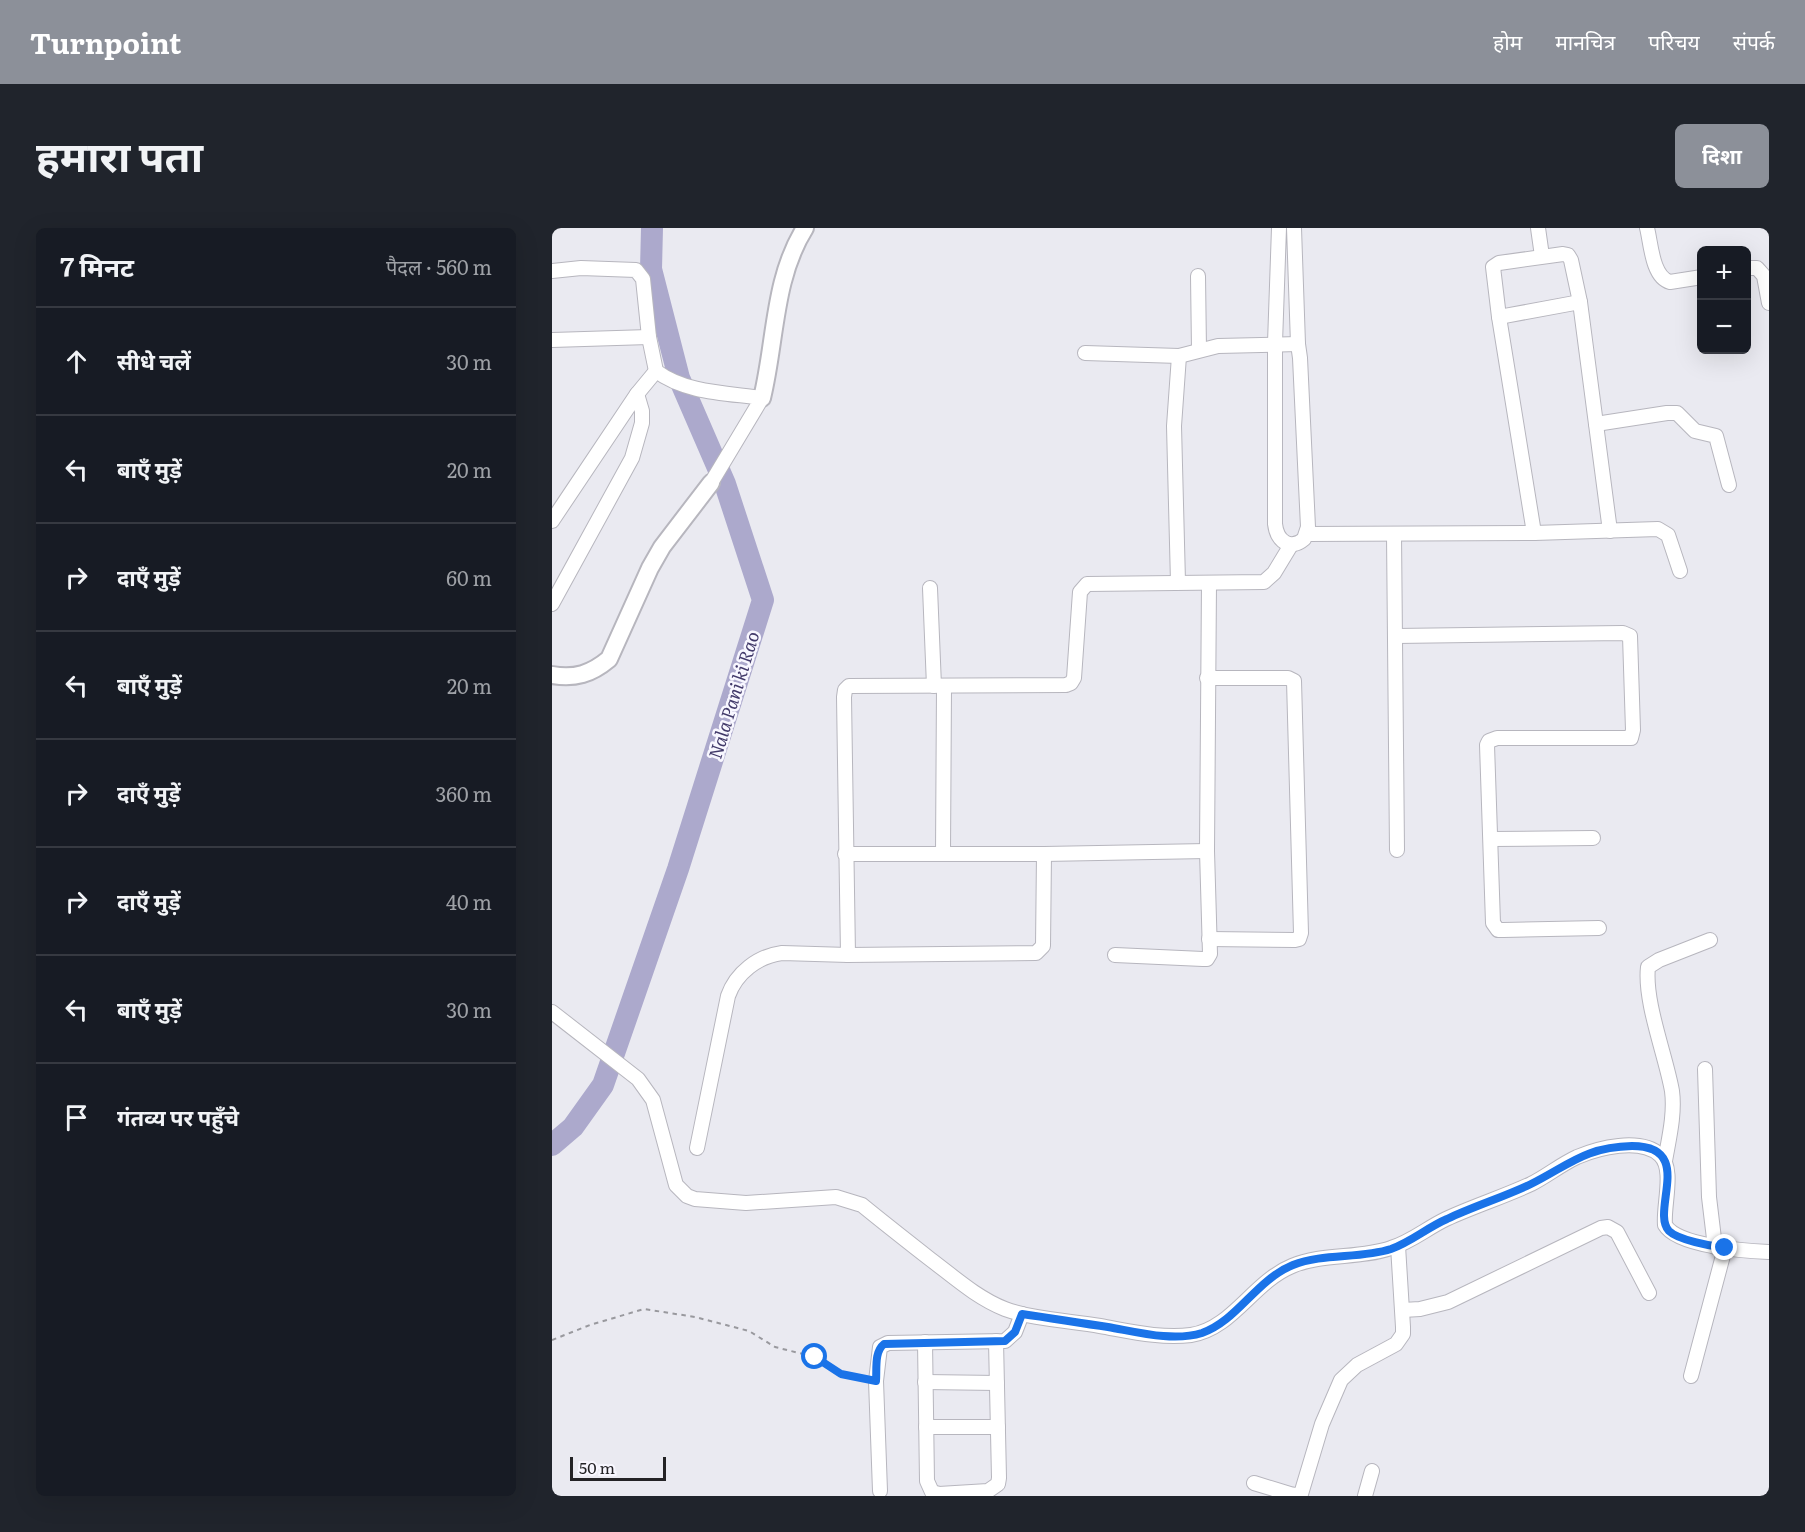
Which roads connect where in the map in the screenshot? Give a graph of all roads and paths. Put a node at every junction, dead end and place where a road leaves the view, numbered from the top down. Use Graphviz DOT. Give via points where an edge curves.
graph roads {
  1 [pos="805,228"];
  2 [pos="1280,228"];
  3 [pos="1294,228"];
  4 [pos="1538,228"];
  5 [pos="1647,228"];
  6 [pos="1542,256"];
  7 [pos="1751,268"];
  8 [pos="552,271"];
  9 [pos="1198,276"];
  10 [pos="1697,278"];
  11 [pos="1580,302"];
  12 [pos="1769,303"];
  13 [pos="1499,317"];
  14 [pos="649,337"];
  15 [pos="552,340"];
  16 [pos="1275,343"];
  17 [pos="1298,344"];
  18 [pos="1199,350"];
  19 [pos="1085,353"];
  20 [pos="1179,356"];
  21 [pos="656,371"];
  22 [pos="637,394"];
  23 [pos="762,398"];
  24 [pos="1596,424"];
  25 [pos="711,483"];
  26 [pos="1730,485"];
  27 [pos="552,521"];
  28 [pos="1610,531"];
  29 [pos="1534,533"];
  30 [pos="1306,534"];
  31 [pos="1394,535"];
  32 [pos="1291,545"];
  33 [pos="1680,571"];
  34 [pos="1179,582"];
  35 [pos="1209,583"];
  36 [pos="930,588"];
  37 [pos="552,604"];
  38 [pos="1396,636"];
  39 [pos="552,675"];
  40 [pos="1207,678"];
  41 [pos="939,687"];
  42 [pos="1593,838"];
  43 [pos="1491,839"];
  44 [pos="1397,850"];
  45 [pos="1207,851"];
  46 [pos="943,853"];
  47 [pos="845,854"];
  48 [pos="1044,854"];
  49 [pos="1599,928"];
  50 [pos="1209,939"];
  51 [pos="1710,940"];
  52 [pos="848,955"];
  53 [pos="1115,955"];
  54 [pos="552,1012"];
  55 [pos="1705,1069"];
  56 [pos="697,1148"];
  57 [pos="1665,1161"];
  58 [pos="1398,1246"];
  59 [pos="1720,1247"];
  60 [pos="1769,1252"];
  61 [pos="1648,1293"];
  62 [pos="1402,1310"];
  63 [pos="1022,1314"];
  64 [pos="552,1340"];
  65 [pos="996,1341"];
  66 [pos="925,1342"];
  67 [pos="1691,1376"];
  68 [pos="876,1381"];
  69 [pos="926,1382"];
  70 [pos="997,1383"];
  71 [pos="926,1427"];
  72 [pos="998,1427"];
  73 [pos="1371,1471"];
  74 [pos="1254,1483"];
  75 [pos="880,1491"];
  76 [pos="1298,1496"];
  77 [pos="1365,1496"];
  1 -- 23 [label="street" via="786,266"];
  2 -- 16 [label="street"];
  3 -- 17 [label="street"];
  4 -- 6 [label="street"];
  5 -- 10 [label="street" via="1657,271 1665,280"];
  6 -- 11 [label="street" via="1568,255"];
  6 -- 13 [label="street" via="1493,267"];
  7 -- 12 [label="street" via="1757,268 1764,276"];
  8 -- 14 [label="street" via="636,270 643,279"];
  9 -- 18 [label="street"];
  11 -- 13 [label="street"];
  11 -- 24 [label="street"];
  13 -- 29 [label="street"];
  14 -- 15 [label="street"];
  14 -- 21 [label="street"];
  16 -- 17 [label="street"];
  16 -- 18 [label="street"];
  16 -- 32 [label="street" via="1275,524 1280,539"];
  17 -- 30 [label="street"];
  18 -- 20 [label="street"];
  19 -- 20 [label="street"];
  20 -- 34 [label="street" via="1174,426"];
  21 -- 22 [label="street"];
  21 -- 23 [label="street" via="669,381 696,389"];
  22 -- 27 [label="street"];
  22 -- 37 [label="street" via="642,423 632,458"];
  23 -- 25 [label="street"];
  24 -- 26 [label="street" via="1677,413 1693,430 1716,436"];
  24 -- 28 [label="street"];
  25 -- 39 [label="street" via="662,547 609,659 585,674 566,678"];
  28 -- 29 [label="street"];
  28 -- 33 [label="street" via="1664,531"];
  29 -- 31 [label="street"];
  30 -- 31 [label="street"];
  30 -- 32 [label="street" via="1301,543"];
  31 -- 38 [label="street"];
  32 -- 35 [label="street" via="1264,582"];
  34 -- 35 [label="street"];
  34 -- 41 [label="street" via="1092,582 1082,588 1071,683"];
  35 -- 40 [label="street"];
  36 -- 41 [label="street"];
  38 -- 43 [label="street" via="1630,636 1631,738 1489,741"];
  38 -- 44 [label="street"];
  40 -- 45 [label="street"];
  40 -- 50 [label="street" via="1294,681 1301,933 1295,940"];
  41 -- 46 [label="street"];
  41 -- 47 [label="street" via="854,685 845,690"];
  42 -- 43 [label="street"];
  43 -- 49 [label="street" via="1493,923 1498,930"];
  45 -- 48 [label="street"];
  45 -- 50 [label="street"];
  46 -- 47 [label="street"];
  46 -- 48 [label="street"];
  47 -- 52 [label="street"];
  48 -- 52 [label="street" via="1043,946 1036,953"];
  50 -- 53 [label="street" via="1210,954 1203,959"];
  51 -- 57 [label="street" via="1648,967 1653,1013 1672,1091 1673,1115"];
  52 -- 56 [label="street" via="771,954 751,965 733,985"];
  54 -- 63 [label="street" via="638,1079 654,1100 676,1185 687,1196 746,1203 820,1197 848,1200 862,1205 985,1300"];
  55 -- 59 [label="street" via="1709,1197"];
  57 -- 58 [label="street" via="1656,1152 1638,1146 1587,1154 1532,1183 1439,1222"];
  57 -- 59 [label="street" via="1668,1230"];
  58 -- 62 [label="street"];
  58 -- 63 [label="street" via="1293,1265 1259,1287 1218,1326 1196,1334 1140,1333"];
  59 -- 60 [label="street"];
  59 -- 67 [label="street"];
  61 -- 62 [label="street" via="1617,1232 1608,1227 1448,1302 1420,1310"];
  62 -- 76 [label="street" via="1401,1339 1350,1369 1341,1380 1322,1424 1304,1489"];
  63 -- 65 [label="street" via="1012,1336"];
  64 -- 68 [label="path" via="644,1309 749,1331 775,1347 815,1357 841,1374"];
  65 -- 66 [label="street"];
  65 -- 70 [label="street"];
  66 -- 68 [label="street" via="888,1343 880,1347"];
  66 -- 69 [label="street"];
  68 -- 75 [label="street"];
  69 -- 70 [label="street"];
  69 -- 71 [label="street"];
  70 -- 72 [label="street"];
  71 -- 72 [label="street"];
  71 -- 72 [label="street" via="928,1487 939,1494 994,1489 999,1478"];
  73 -- 77 [label="street"];
  74 -- 76 [label="street"];
}
